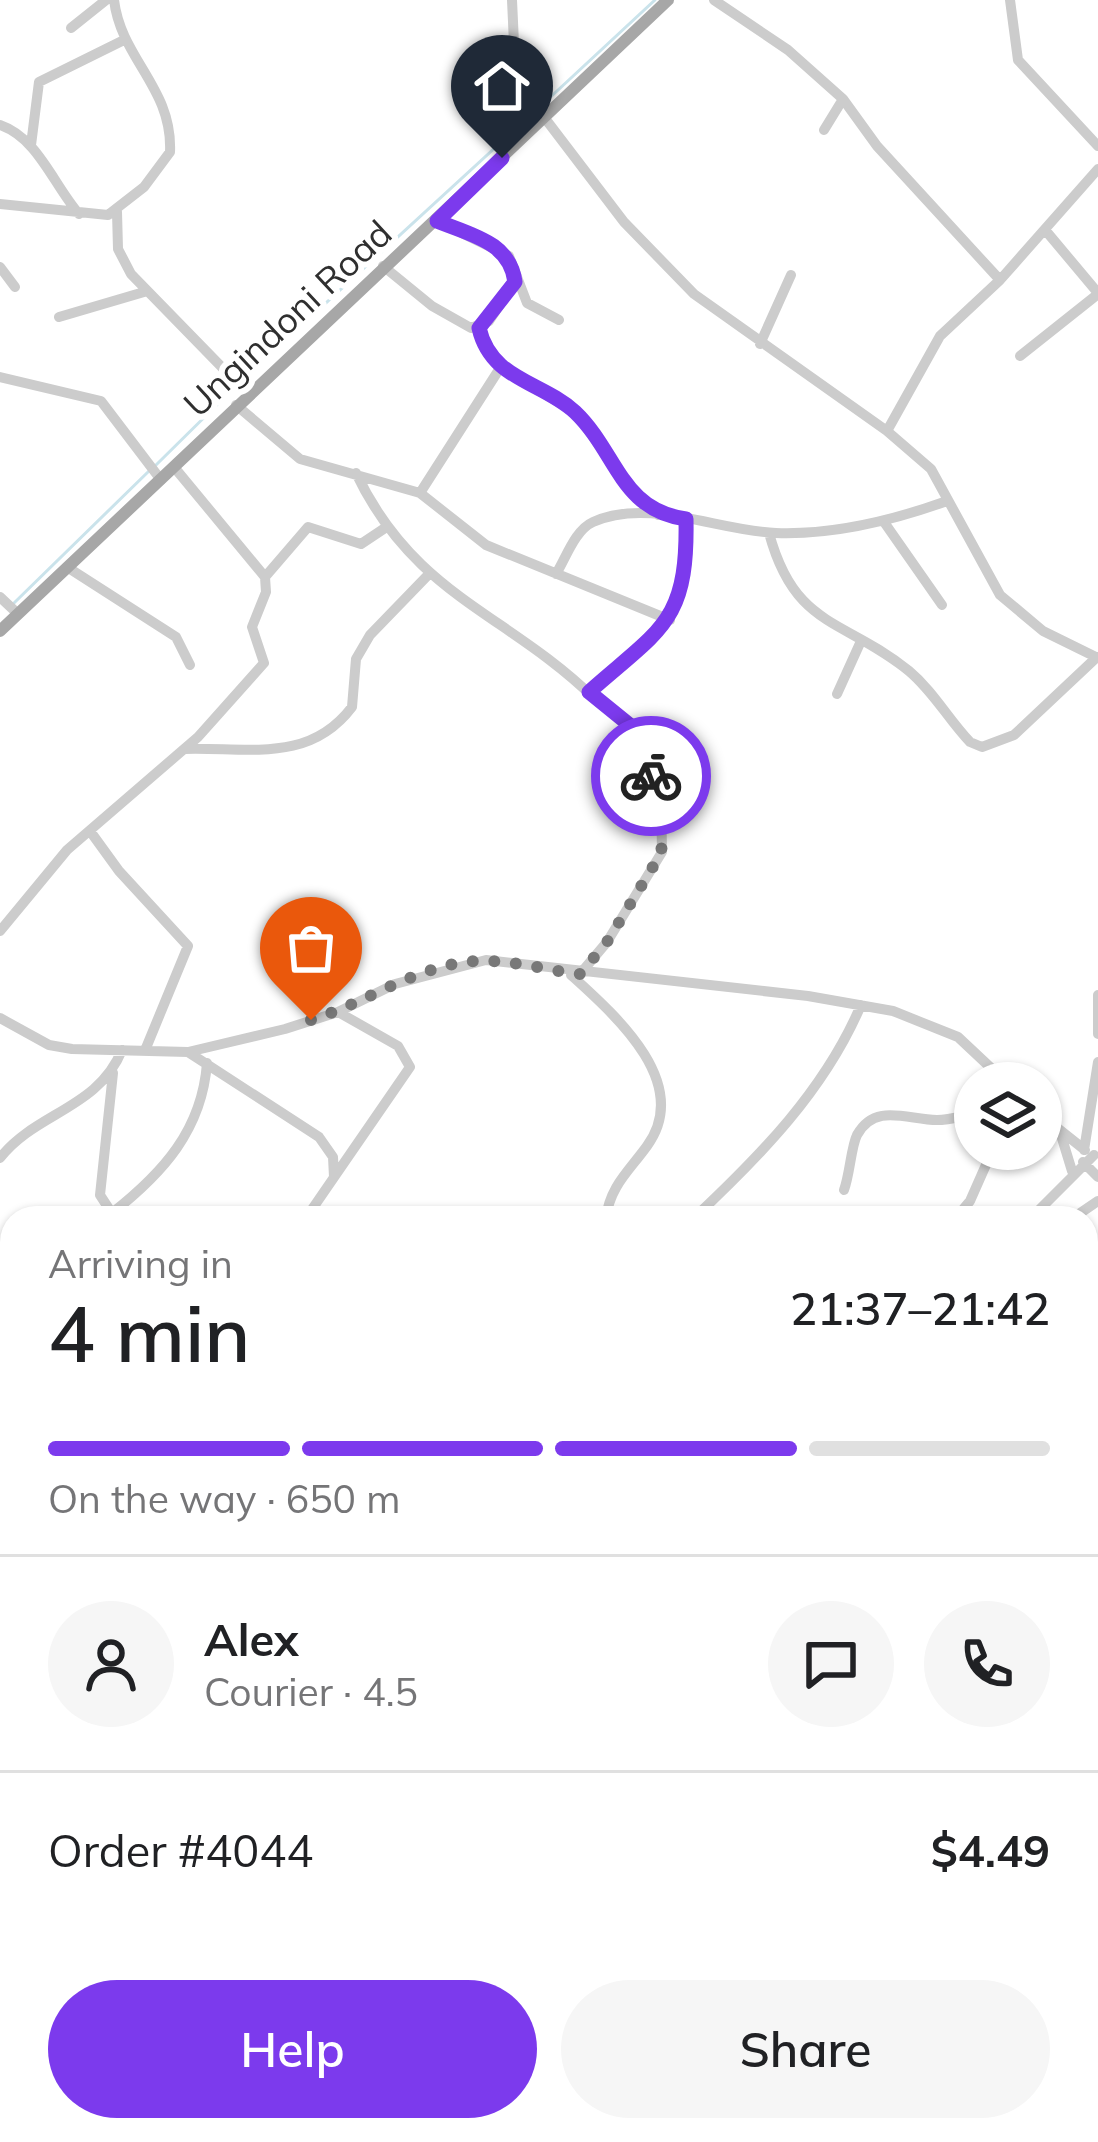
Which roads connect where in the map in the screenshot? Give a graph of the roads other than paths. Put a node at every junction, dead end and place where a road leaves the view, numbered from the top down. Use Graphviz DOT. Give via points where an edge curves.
graph roads {
  1 [pos="110,0"];
  2 [pos="512,0"];
  3 [pos="668,0"];
  4 [pos="714,0"];
  5 [pos="1010,0"];
  6 [pos="70,28"];
  7 [pos="124,40"];
  8 [pos="843,99"];
  9 [pos="37,117"];
  10 [pos="544,117"];
  11 [pos="0,125"];
  12 [pos="530,130"];
  13 [pos="824,130"];
  14 [pos="20,133"];
  15 [pos="31,145"];
  16 [pos="1098,146"];
  17 [pos="1098,169"];
  18 [pos="4,204"];
  19 [pos="117,212"];
  20 [pos="79,214"];
  21 [pos="0,218"];
  22 [pos="437,221"];
  23 [pos="1046,230"];
  24 [pos="383,266"];
  25 [pos="0,267"];
  26 [pos="791,275"];
  27 [pos="1000,280"];
  28 [pos="515,282"];
  29 [pos="15,286"];
  30 [pos="144,292"];
  31 [pos="1098,294"];
  32 [pos="59,317"];
  33 [pos="559,320"];
  34 [pos="479,328"];
  35 [pos="760,344"];
  36 [pos="1020,356"];
  37 [pos="500,368"];
  38 [pos="0,377"];
  39 [pos="247,393"];
  40 [pos="236,405"];
  41 [pos="896,412"];
  42 [pos="887,431"];
  43 [pos="904,445"];
  44 [pos="174,467"];
  45 [pos="356,473"];
  46 [pos="161,480"];
  47 [pos="420,493"];
  48 [pos="947,501"];
  49 [pos="658,515"];
  50 [pos="686,519"];
  51 [pos="884,522"];
  52 [pos="385,528"];
  53 [pos="769,533"];
  54 [pos="67,567"];
  55 [pos="430,573"];
  56 [pos="556,574"];
  57 [pos="265,577"];
  58 [pos="0,597"];
  59 [pos="942,605"];
  60 [pos="18,614"];
  61 [pos="670,620"];
  62 [pos="0,631"];
  63 [pos="861,640"];
  64 [pos="1098,657"];
  65 [pos="190,665"];
  66 [pos="589,692"];
  67 [pos="837,694"];
  68 [pos="185,748"];
  69 [pos="90,831"];
  70 [pos="0,931"];
  71 [pos="574,973"];
  72 [pos="1098,995"];
  73 [pos="861,1005"];
  74 [pos="338,1012"];
  75 [pos="0,1018"];
  76 [pos="1098,1034"];
  77 [pos="146,1048"];
  78 [pos="122,1050"];
  79 [pos="188,1052"];
  80 [pos="1098,1061"];
  81 [pos="985,1062"];
  82 [pos="207,1063"];
  83 [pos="113,1073"];
  84 [pos="954,1117"];
  85 [pos="1062,1134"];
  86 [pos="1062,1139"];
  87 [pos="1089,1156"];
  88 [pos="0,1158"];
  89 [pos="984,1170"];
  90 [pos="1072,1172"];
  91 [pos="334,1177"];
  92 [pos="1098,1177"];
  93 [pos="844,1190"];
  94 [pos="970,1201"];
  95 [pos="107,1206"];
  96 [pos="124,1206"];
  97 [pos="314,1206"];
  98 [pos="608,1206"];
  99 [pos="707,1206"];
  100 [pos="966,1206"];
  101 [pos="971,1206"];
  102 [pos="1042,1206"];
  1 -- 6 [label="street"];
  1 -- 7 [label="street"];
  2 -- 12 [label="street" via="511,48"];
  3 -- 10 [label="main road, Ungindoni Road"];
  4 -- 8 [label="street"];
  5 -- 16 [label="street" via="1018,60"];
  7 -- 9 [label="street" via="39,82"];
  7 -- 19 [label="street" via="163,98 170,152"];
  8 -- 13 [label="street"];
  8 -- 27 [label="street"];
  9 -- 14 [label="street"];
  9 -- 15 [label="street"];
  10 -- 12 [label="main road, Ungindoni Road"];
  10 -- 35 [label="street" via="653,254"];
  11 -- 14 [label="street"];
  12 -- 22 [label="main road, Ungindoni Road"];
  14 -- 15 [label="street"];
  15 -- 20 [label="street"];
  17 -- 23 [label="street"];
  18 -- 20 [label="street"];
  18 -- 21 [label="street"];
  19 -- 20 [label="street"];
  19 -- 30 [label="street" via="118,249"];
  22 -- 24 [label="main road, Ungindoni Road"];
  22 -- 28 [label="street" via="496,246 514,265"];
  23 -- 27 [label="street"];
  23 -- 31 [label="street"];
  24 -- 34 [label="street" via="432,306"];
  24 -- 39 [label="main road, Ungindoni Road"];
  25 -- 29 [label="street"];
  26 -- 35 [label="street"];
  27 -- 41 [label="street" via="940,335"];
  28 -- 33 [label="street" via="527,303"];
  28 -- 34 [label="street"];
  30 -- 32 [label="street"];
  30 -- 39 [label="street"];
  31 -- 36 [label="street"];
  34 -- 37 [label="street"];
  35 -- 42 [label="street"];
  37 -- 47 [label="street"];
  37 -- 49 [label="street" via="575,412"];
  38 -- 46 [label="street" via="101,401"];
  39 -- 40 [label="main road, Ungindoni Road"];
  40 -- 44 [label="main road, Ungindoni Road"];
  40 -- 45 [label="street" via="291,455"];
  41 -- 42 [label="street"];
  41 -- 43 [label="street"];
  42 -- 43 [label="street"];
  43 -- 48 [label="street" via="931,469"];
  44 -- 46 [label="main road, Ungindoni Road"];
  44 -- 57 [label="street"];
  45 -- 47 [label="street"];
  45 -- 52 [label="street"];
  46 -- 54 [label="main road, Ungindoni Road"];
  47 -- 56 [label="street" via="486,544"];
  48 -- 51 [label="street"];
  48 -- 64 [label="street" via="1000,595 1028,621"];
  49 -- 50 [label="street"];
  49 -- 56 [label="street" via="589,524"];
  50 -- 53 [label="street"];
  50 -- 61 [label="street" via="685,584"];
  51 -- 53 [label="street"];
  51 -- 59 [label="street"];
  52 -- 55 [label="street"];
  52 -- 57 [label="street" via="361,544 308,527"];
  53 -- 63 [label="street" via="804,603"];
  54 -- 60 [label="main road, Ungindoni Road"];
  54 -- 65 [label="street" via="176,637"];
  55 -- 66 [label="street"];
  55 -- 68 [label="street" via="376,624 356,659 352,707 325,733 270,752"];
  56 -- 61 [label="street"];
  57 -- 68 [label="street" via="252,627 264,663"];
  58 -- 60 [label="street"];
  60 -- 62 [label="main road, Ungindoni Road"];
  61 -- 66 [label="street"];
  63 -- 64 [label="street" via="925,685 982,747 1014,735"];
  63 -- 67 [label="street"];
  66 -- 71 [label="street" via="644,744 662,852 607,942"];
  68 -- 69 [label="street"];
  69 -- 70 [label="street"];
  69 -- 77 [label="street" via="188,946"];
  71 -- 73 [label="street"];
  71 -- 74 [label="street" via="486,960 395,984"];
  71 -- 98 [label="street" via="615,1011 664,1103 662,1121"];
  72 -- 76 [label="street"];
  73 -- 81 [label="street" via="958,1037"];
  73 -- 99 [label="street" via="800,1108"];
  74 -- 79 [label="street"];
  74 -- 91 [label="street" via="398,1046 410,1067"];
  75 -- 78 [label="street" via="49,1045"];
  77 -- 78 [label="street"];
  77 -- 79 [label="street"];
  78 -- 83 [label="street"];
  79 -- 82 [label="street"];
  80 -- 87 [label="street"];
  82 -- 91 [label="street" via="319,1137 333,1157"];
  82 -- 96 [label="street" via="201,1103 182,1142"];
  83 -- 88 [label="street"];
  83 -- 95 [label="street" via="100,1195"];
  84 -- 93 [label="street" via="891,1114 866,1123 855,1137"];
  85 -- 87 [label="street"];
  86 -- 90 [label="street"];
  87 -- 90 [label="street"];
  87 -- 92 [label="street"];
  89 -- 94 [label="street"];
  90 -- 102 [label="street"];
  91 -- 97 [label="street"];
  94 -- 100 [label="street"];
  94 -- 101 [label="street"];
}
